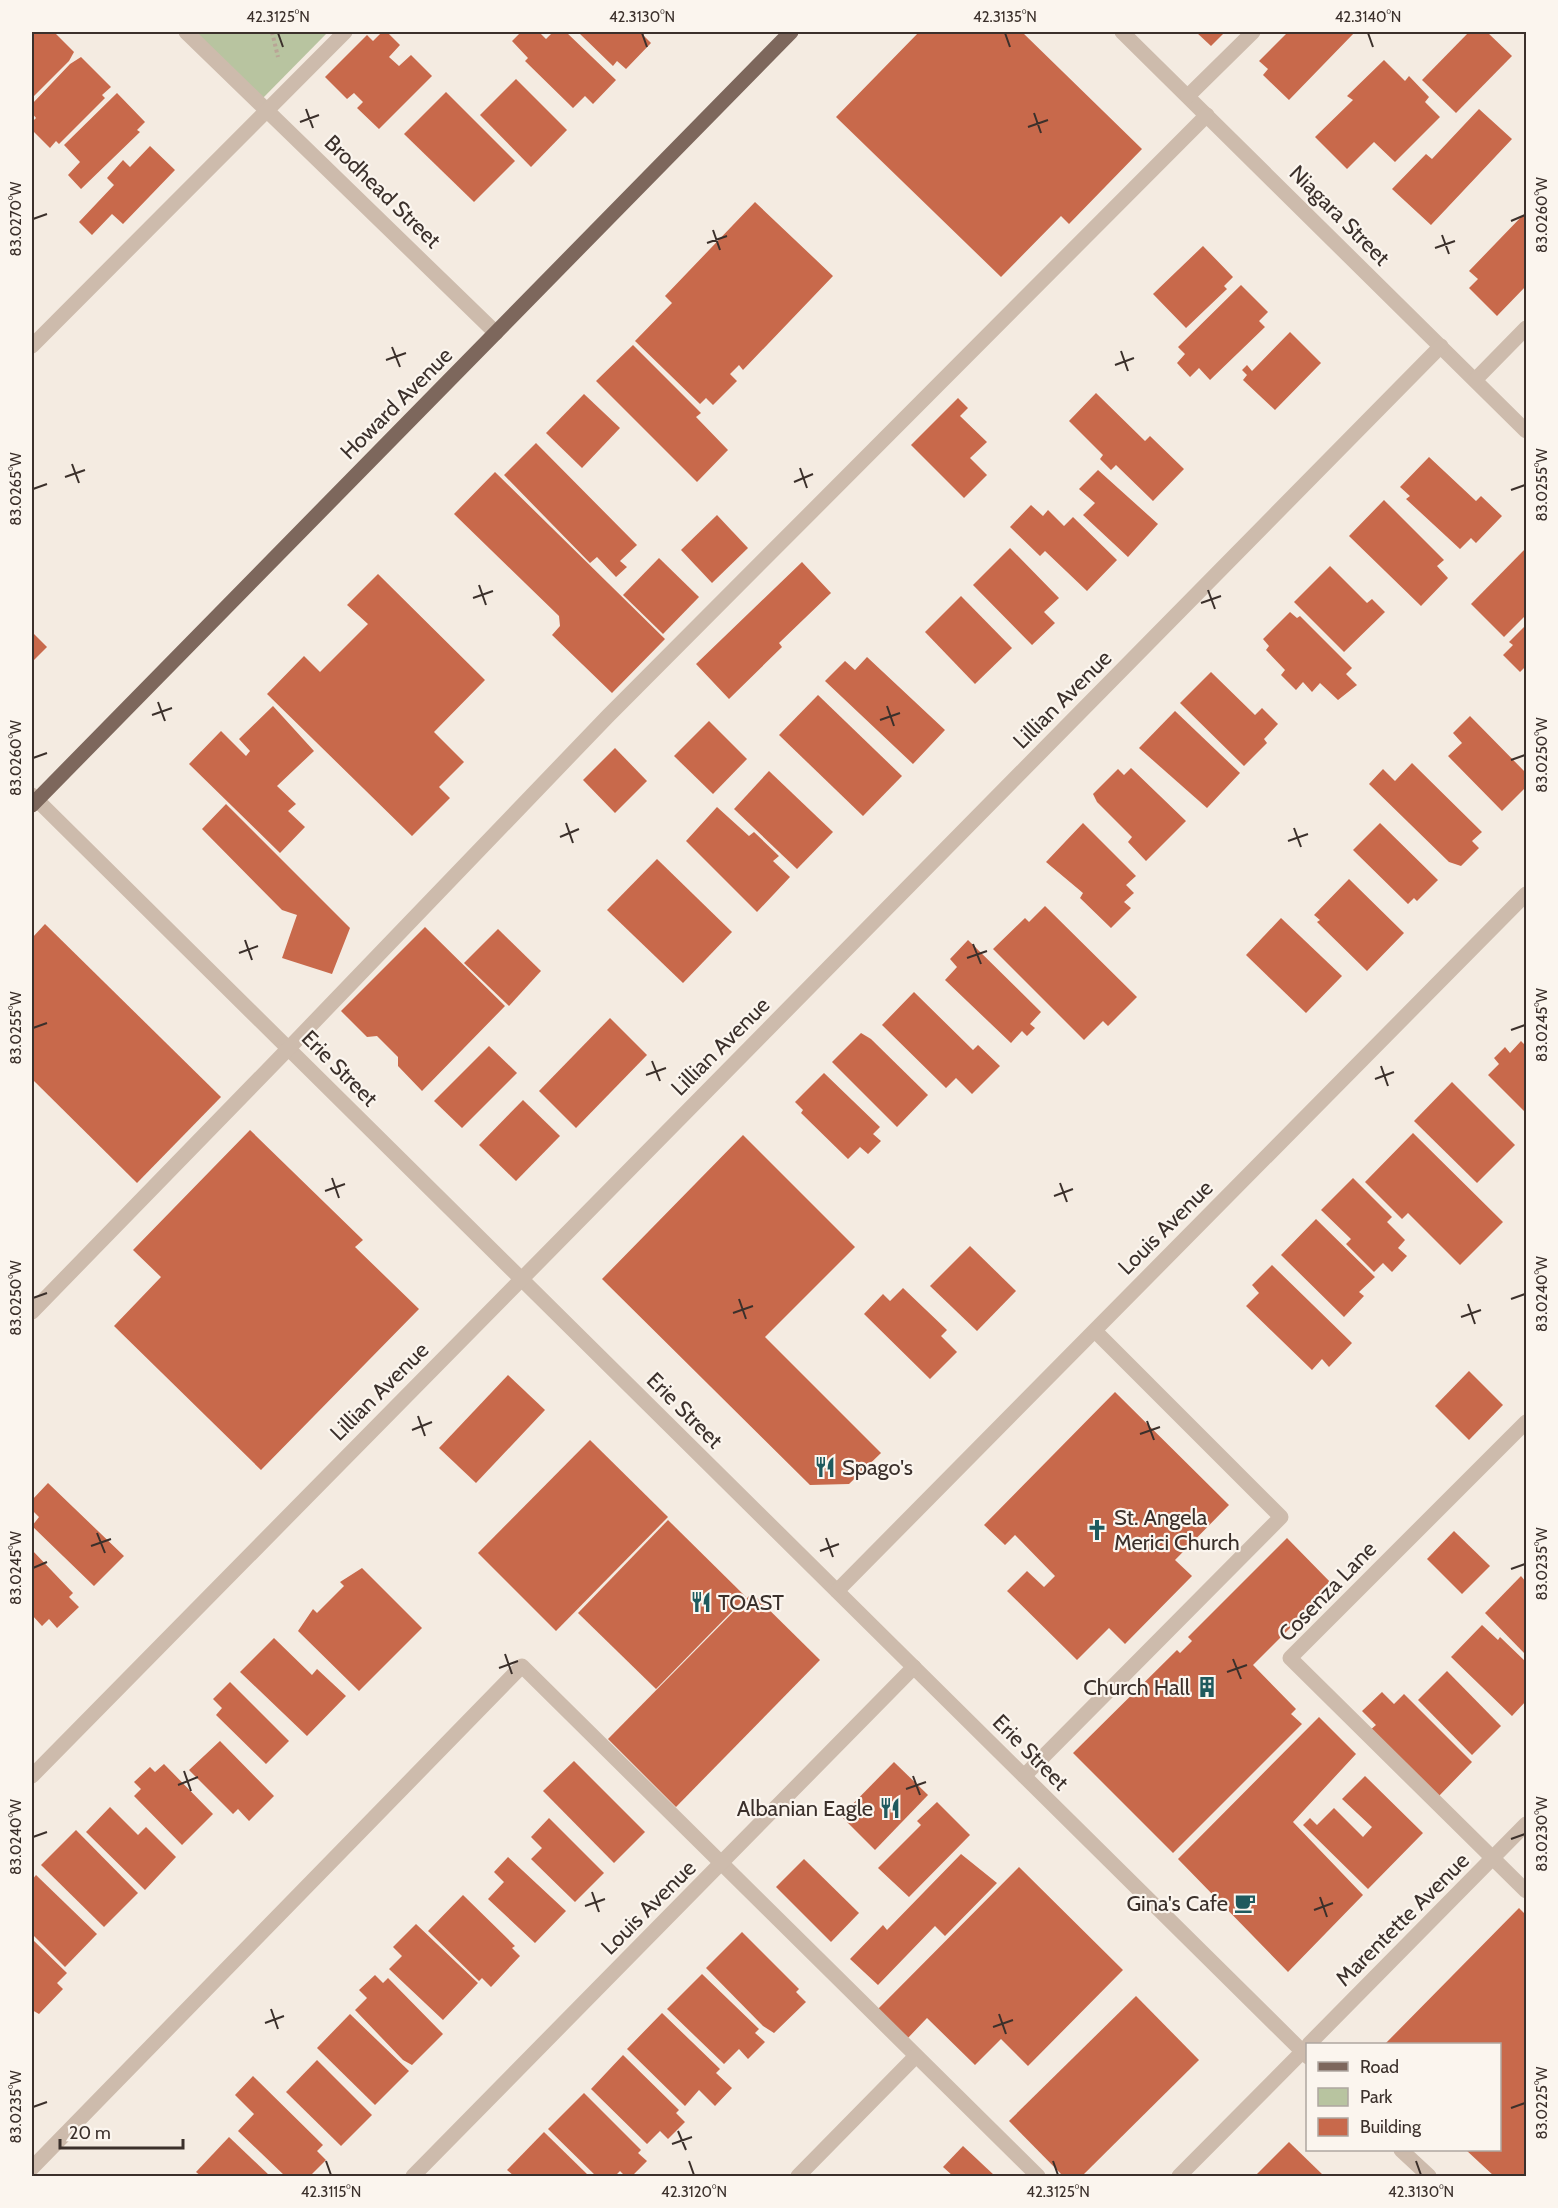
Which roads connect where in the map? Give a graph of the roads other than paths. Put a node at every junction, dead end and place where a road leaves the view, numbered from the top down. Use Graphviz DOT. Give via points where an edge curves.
graph roads {
  1 [pos="186,32"];
  2 [pos="345,32"];
  3 [pos="791,32"];
  4 [pos="1122,32"];
  5 [pos="1253,32"];
  6 [pos="1188,96"];
  7 [pos="267,111"];
  8 [pos="1207,115"];
  9 [pos="1527,328"];
  10 [pos="496,333"];
  11 [pos="32,344"];
  12 [pos="1441,346"];
  13 [pos="1475,380"];
  14 [pos="1527,431"];
  15 [pos="33,800"];
  16 [pos="1527,894"];
  17 [pos="288,1049"];
  18 [pos="521,1279"];
  19 [pos="32,1312"];
  20 [pos="1095,1331"];
  21 [pos="1527,1422"];
  22 [pos="837,1591"];
  23 [pos="914,1667"];
  24 [pos="32,1776"];
  25 [pos="1024,1776"];
  26 [pos="1527,1824"];
  27 [pos="1493,1858"];
  28 [pos="722,1864"];
  29 [pos="1527,1891"];
  30 [pos="1313,2043"];
  31 [pos="1306,2050"];
  32 [pos="916,2056"];
  33 [pos="1402,2151"];
  34 [pos="32,2168"];
  35 [pos="413,2176"];
  36 [pos="798,2176"];
  37 [pos="1038,2176"];
  38 [pos="1179,2176"];
  39 [pos="1429,2176"];
  1 -- 7 [label="street, Brodhead Street"];
  2 -- 7 [label="street"];
  3 -- 10 [label="main road, Howard Avenue"];
  4 -- 6 [label="street, Niagara Street"];
  5 -- 6 [label="street"];
  6 -- 8 [label="street, Niagara Street"];
  7 -- 10 [label="street, Brodhead Street"];
  7 -- 11 [label="street"];
  8 -- 12 [label="street, Niagara Street"];
  8 -- 17 [label="street" via="608,716"];
  9 -- 13 [label="street"];
  10 -- 15 [label="main road, Howard Avenue"];
  12 -- 13 [label="street, Niagara Street"];
  12 -- 18 [label="street, Lillian Avenue"];
  13 -- 14 [label="street, Niagara Street"];
  15 -- 17 [label="street, Erie Street"];
  16 -- 20 [label="street, Louis Avenue"];
  17 -- 18 [label="street, Erie Street"];
  17 -- 19 [label="street"];
  18 -- 22 [label="street, Erie Street"];
  18 -- 24 [label="street, Lillian Avenue"];
  20 -- 22 [label="street, Louis Avenue"];
  20 -- 25 [label="street" via="1281,1517"];
  21 -- 27 [label="street, Cosenza Lane" via="1290,1658"];
  22 -- 23 [label="street, Erie Street"];
  23 -- 25 [label="street, Erie Street"];
  23 -- 28 [label="street, Louis Avenue"];
  25 -- 31 [label="street, Erie Street"];
  26 -- 27 [label="street, Marentette Avenue"];
  27 -- 29 [label="street, Cosenza Lane"];
  27 -- 30 [label="street, Marentette Avenue"];
  28 -- 32 [label="street"];
  28 -- 34 [label="street" via="522,1666"];
  28 -- 35 [label="street, Louis Avenue"];
  31 -- 38 [label="street, Marentette Avenue"];
  32 -- 36 [label="street"];
  32 -- 37 [label="street"];
  33 -- 39 [label="street"];
}
